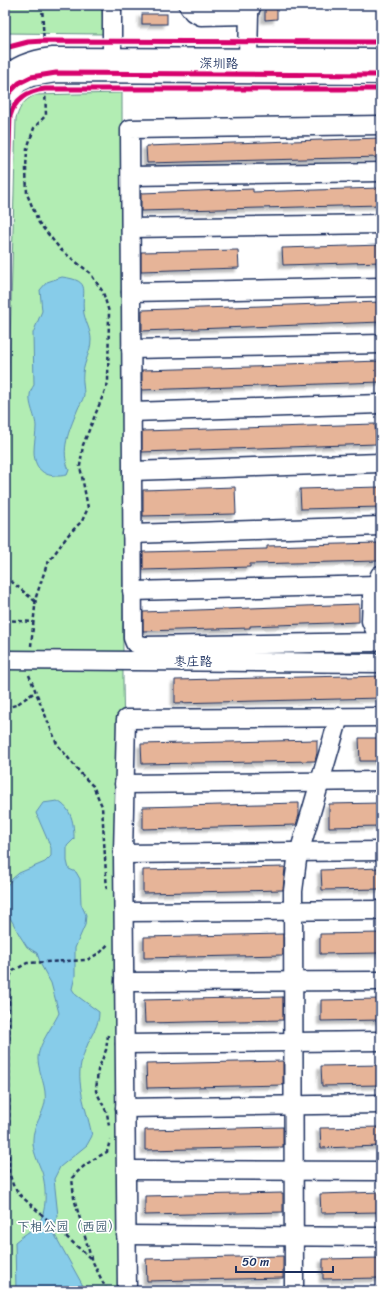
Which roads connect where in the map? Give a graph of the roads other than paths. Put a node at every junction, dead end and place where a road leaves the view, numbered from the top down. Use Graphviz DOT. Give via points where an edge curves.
graph roads {
  1 [pos="112,5"];
  2 [pos="188,5"];
  3 [pos="250,10"];
  4 [pos="248,58"];
  5 [pos="381,58"];
  6 [pos="53,65"];
  7 [pos="112,65"];
  8 [pos="381,75"];
  9 [pos="5,77"];
  10 [pos="5,97"];
  11 [pos="381,125"];
  12 [pos="381,172"];
  13 [pos="131,176"];
  14 [pos="381,224"];
  15 [pos="131,228"];
  16 [pos="381,286"];
  17 [pos="131,292"];
  18 [pos="381,344"];
  19 [pos="131,349"];
  20 [pos="381,404"];
  21 [pos="132,412"];
  22 [pos="381,462"];
  23 [pos="132,471"];
  24 [pos="381,526"];
  25 [pos="132,534"];
  26 [pos="379,579"];
  27 [pos="132,592"];
  28 [pos="379,636"];
  29 [pos="5,660"];
  30 [pos="381,663"];
  31 [pos="339,717"];
  32 [pos="381,717"];
  33 [pos="381,781"];
  34 [pos="320,782"];
  35 [pos="124,784"];
  36 [pos="381,851"];
  37 [pos="299,852"];
  38 [pos="123,854"];
  39 [pos="293,910"];
  40 [pos="381,910"];
  41 [pos="124,912"];
  42 [pos="293,981"];
  43 [pos="381,981"];
  44 [pos="124,982"];
  45 [pos="381,1041"];
  46 [pos="294,1042"];
  47 [pos="125,1044"];
  48 [pos="381,1104"];
  49 [pos="294,1105"];
  50 [pos="125,1108"];
  51 [pos="126,1170"];
  52 [pos="294,1171"];
  53 [pos="381,1171"];
  54 [pos="126,1235"];
  55 [pos="294,1236"];
  56 [pos="381,1237"];
  57 [pos="127,1291"];
  58 [pos="294,1291"];
  1 -- 7 [label="street"];
  2 -- 3 [label="street" via="193,12 201,16"];
  3 -- 4 [label="street"];
  4 -- 5 [label="street, 深圳路"];
  4 -- 7 [label="street, 深圳路"];
  6 -- 7 [label="street, 深圳路"];
  6 -- 9 [label="street" via="44,58 25,64"];
  6 -- 10 [label="street" via="19,83"];
  7 -- 8 [label="street, 深圳路"];
  11 -- 13 [label="street" via="130,129"];
  12 -- 13 [label="street"];
  13 -- 15 [label="street"];
  14 -- 15 [label="street"];
  15 -- 17 [label="street"];
  16 -- 17 [label="street"];
  17 -- 19 [label="street"];
  18 -- 19 [label="street"];
  19 -- 21 [label="street"];
  20 -- 21 [label="street"];
  21 -- 23 [label="street"];
  22 -- 23 [label="street"];
  23 -- 25 [label="street"];
  24 -- 25 [label="street"];
  25 -- 27 [label="street"];
  26 -- 27 [label="street"];
  26 -- 28 [label="street" via="372,596 371,621"];
  27 -- 28 [label="street" via="133,638 135,643 144,646 373,642"];
  29 -- 30 [label="street, 枣庄路"];
  31 -- 32 [label="street"];
  31 -- 34 [label="street"];
  31 -- 35 [label="street" via="126,719"];
  33 -- 34 [label="street"];
  34 -- 35 [label="street"];
  34 -- 37 [label="street"];
  35 -- 38 [label="street"];
  36 -- 37 [label="street"];
  37 -- 38 [label="street"];
  37 -- 39 [label="street"];
  38 -- 41 [label="street"];
  39 -- 40 [label="street"];
  39 -- 41 [label="street"];
  39 -- 42 [label="street"];
  41 -- 44 [label="street"];
  42 -- 43 [label="street"];
  42 -- 44 [label="street"];
  42 -- 46 [label="street"];
  44 -- 47 [label="street"];
  45 -- 46 [label="street"];
  46 -- 47 [label="street"];
  46 -- 49 [label="street"];
  47 -- 50 [label="street"];
  48 -- 49 [label="street"];
  49 -- 50 [label="street"];
  49 -- 52 [label="street"];
  50 -- 51 [label="street"];
  51 -- 52 [label="street"];
  51 -- 54 [label="street"];
  52 -- 53 [label="street"];
  52 -- 55 [label="street"];
  54 -- 55 [label="street"];
  54 -- 57 [label="street"];
  55 -- 56 [label="street"];
  55 -- 58 [label="street"];
}
